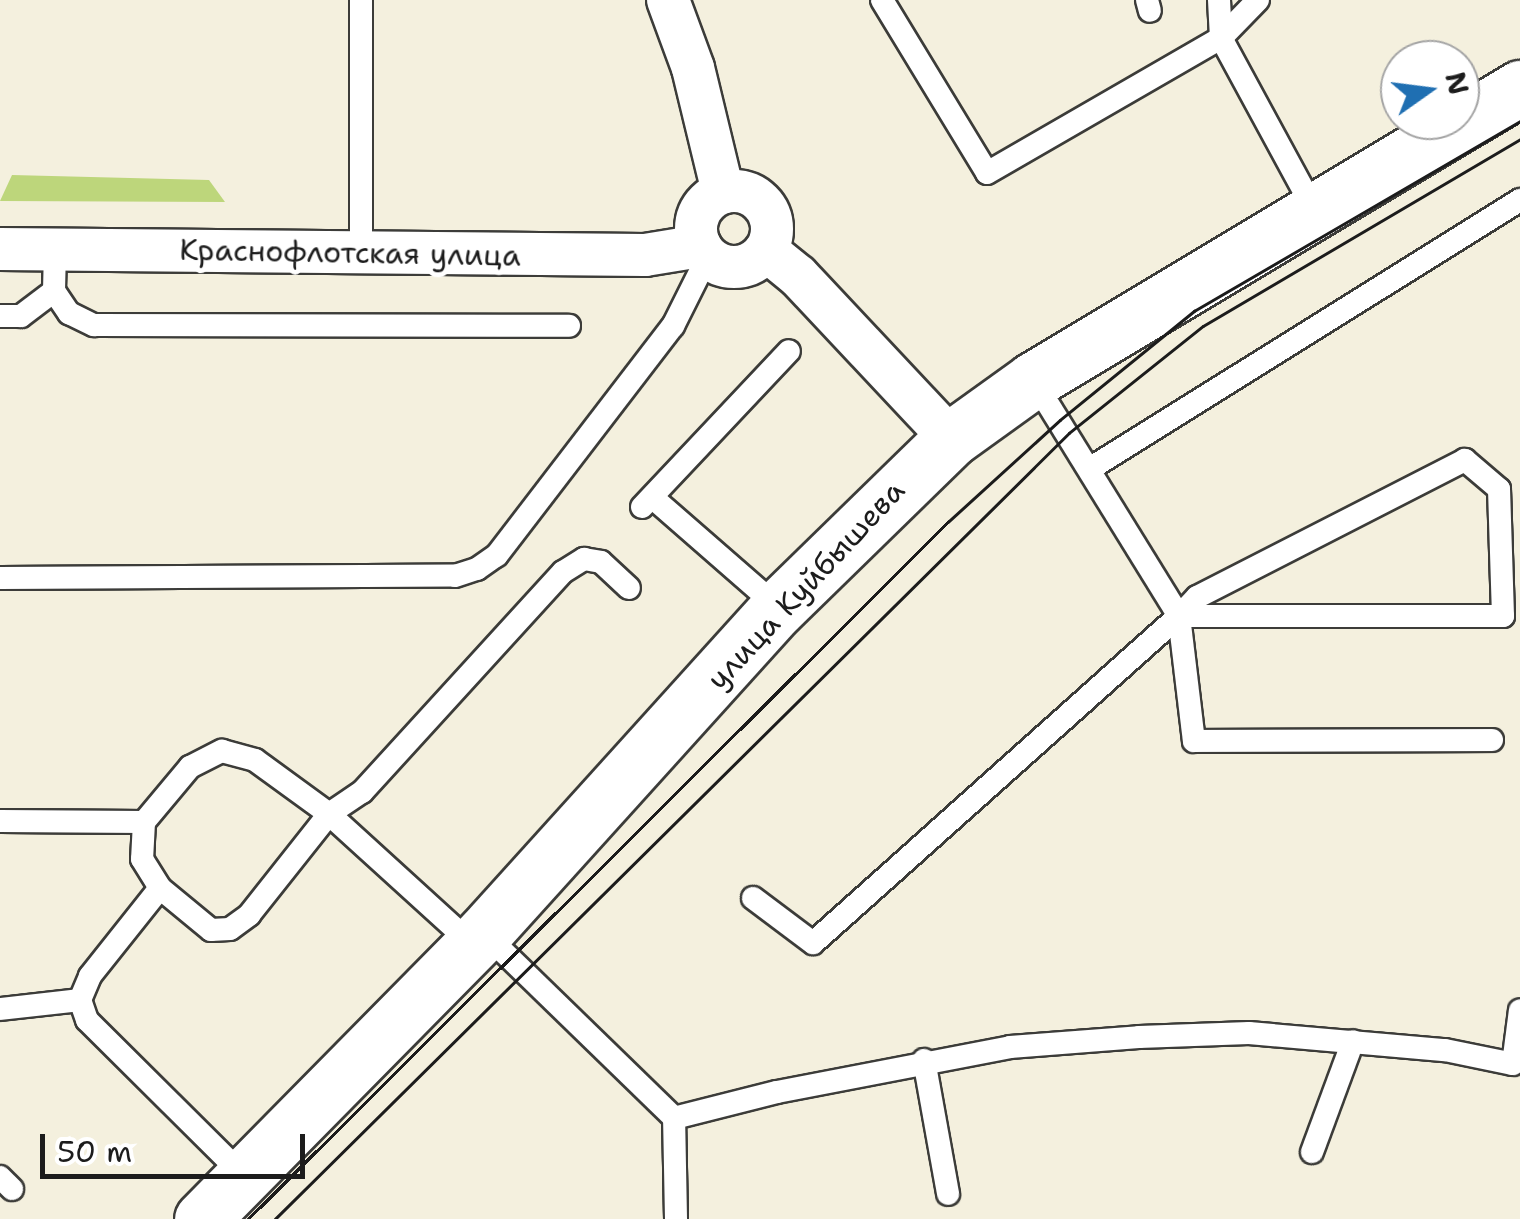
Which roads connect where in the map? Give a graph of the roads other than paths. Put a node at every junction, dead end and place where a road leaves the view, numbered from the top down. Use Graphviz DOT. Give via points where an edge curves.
graph roads {
  1 [pos="362,0"];
  2 [pos="668,0"];
  3 [pos="882,0"];
  4 [pos="1218,0"];
  5 [pos="1258,0"];
  6 [pos="1221,38"];
  7 [pos="1520,88"];
  8 [pos="723,192"];
  9 [pos="1520,200"];
  10 [pos="1315,211"];
  11 [pos="0,249"];
  12 [pos="766,250"];
  13 [pos="704,251"];
  14 [pos="361,253"];
  15 [pos="54,270"];
  16 [pos="0,316"];
  17 [pos="569,326"];
  18 [pos="789,352"];
  19 [pos="1033,380"];
  20 [pos="951,439"];
  21 [pos="1090,468"];
  22 [pos="0,578"];
  23 [pos="629,588"];
  24 [pos="778,608"];
  25 [pos="1178,616"];
  26 [pos="1492,740"];
  27 [pos="329,814"];
  28 [pos="0,821"];
  29 [pos="144,822"];
  30 [pos="160,888"];
  31 [pos="754,898"];
  32 [pos="478,938"];
  33 [pos="80,1000"];
  34 [pos="0,1009"];
  35 [pos="1520,1010"];
  36 [pos="1353,1042"];
  37 [pos="924,1060"];
  38 [pos="674,1118"];
  39 [pos="1312,1152"];
  40 [pos="948,1194"];
  41 [pos="227,1203"];
  42 [pos="676,1219"];
  1 -- 14 [label="lane"];
  2 -- 8 [label="street" via="693,68"];
  3 -- 6 [label="lane" via="987,173"];
  4 -- 6 [label="lane"];
  5 -- 6 [label="lane"];
  6 -- 10 [label="lane"];
  7 -- 10 [label="main road, улица Куйбышева"];
  8 -- 12 [label="street" via="760,201 772,224"];
  8 -- 13 [label="street" via="697,220"];
  9 -- 21 [label="lane"];
  10 -- 19 [label="main road, улица Куйбышева"];
  11 -- 15 [label="street, Краснофлотская улица"];
  12 -- 13 [label="street" via="732,267"];
  12 -- 20 [label="street"];
  13 -- 14 [label="street, Краснофлотская улица"];
  13 -- 22 [label="lane" via="673,326 497,555 477,569 455,576"];
  14 -- 15 [label="street, Краснофлотская улица"];
  15 -- 16 [label="lane" via="21,316"];
  15 -- 17 [label="lane" via="69,313 94,324"];
  18 -- 24 [label="lane" via="647,502"];
  19 -- 20 [label="main road, улица Куйбышева"];
  19 -- 21 [label="lane"];
  20 -- 24 [label="main road, улица Куйбышева"];
  21 -- 25 [label="lane"];
  23 -- 27 [label="lane" via="601,562 584,559 563,572 362,792"];
  24 -- 32 [label="main road, улица Куйбышева"];
  25 -- 25 [label="lane" via="1197,597 1465,460 1500,489 1503,616"];
  25 -- 26 [label="lane" via="1194,741"];
  25 -- 31 [label="lane" via="813,943"];
  27 -- 29 [label="lane" via="255,760 222,751 190,767"];
  27 -- 30 [label="lane" via="230,930 211,930"];
  27 -- 32 [label="lane"];
  28 -- 29 [label="lane"];
  29 -- 30 [label="lane" via="142,858"];
  30 -- 33 [label="lane" via="90,976"];
  32 -- 38 [label="lane"];
  32 -- 41 [label="main road, улица Куйбышева"];
  33 -- 34 [label="lane"];
  33 -- 41 [label="lane" via="87,1020"];
  35 -- 36 [label="lane" via="1513,1064"];
  36 -- 37 [label="lane" via="1248,1034 1139,1037"];
  36 -- 39 [label="lane"];
  37 -- 38 [label="lane"];
  37 -- 40 [label="lane"];
  38 -- 42 [label="lane"];
}
